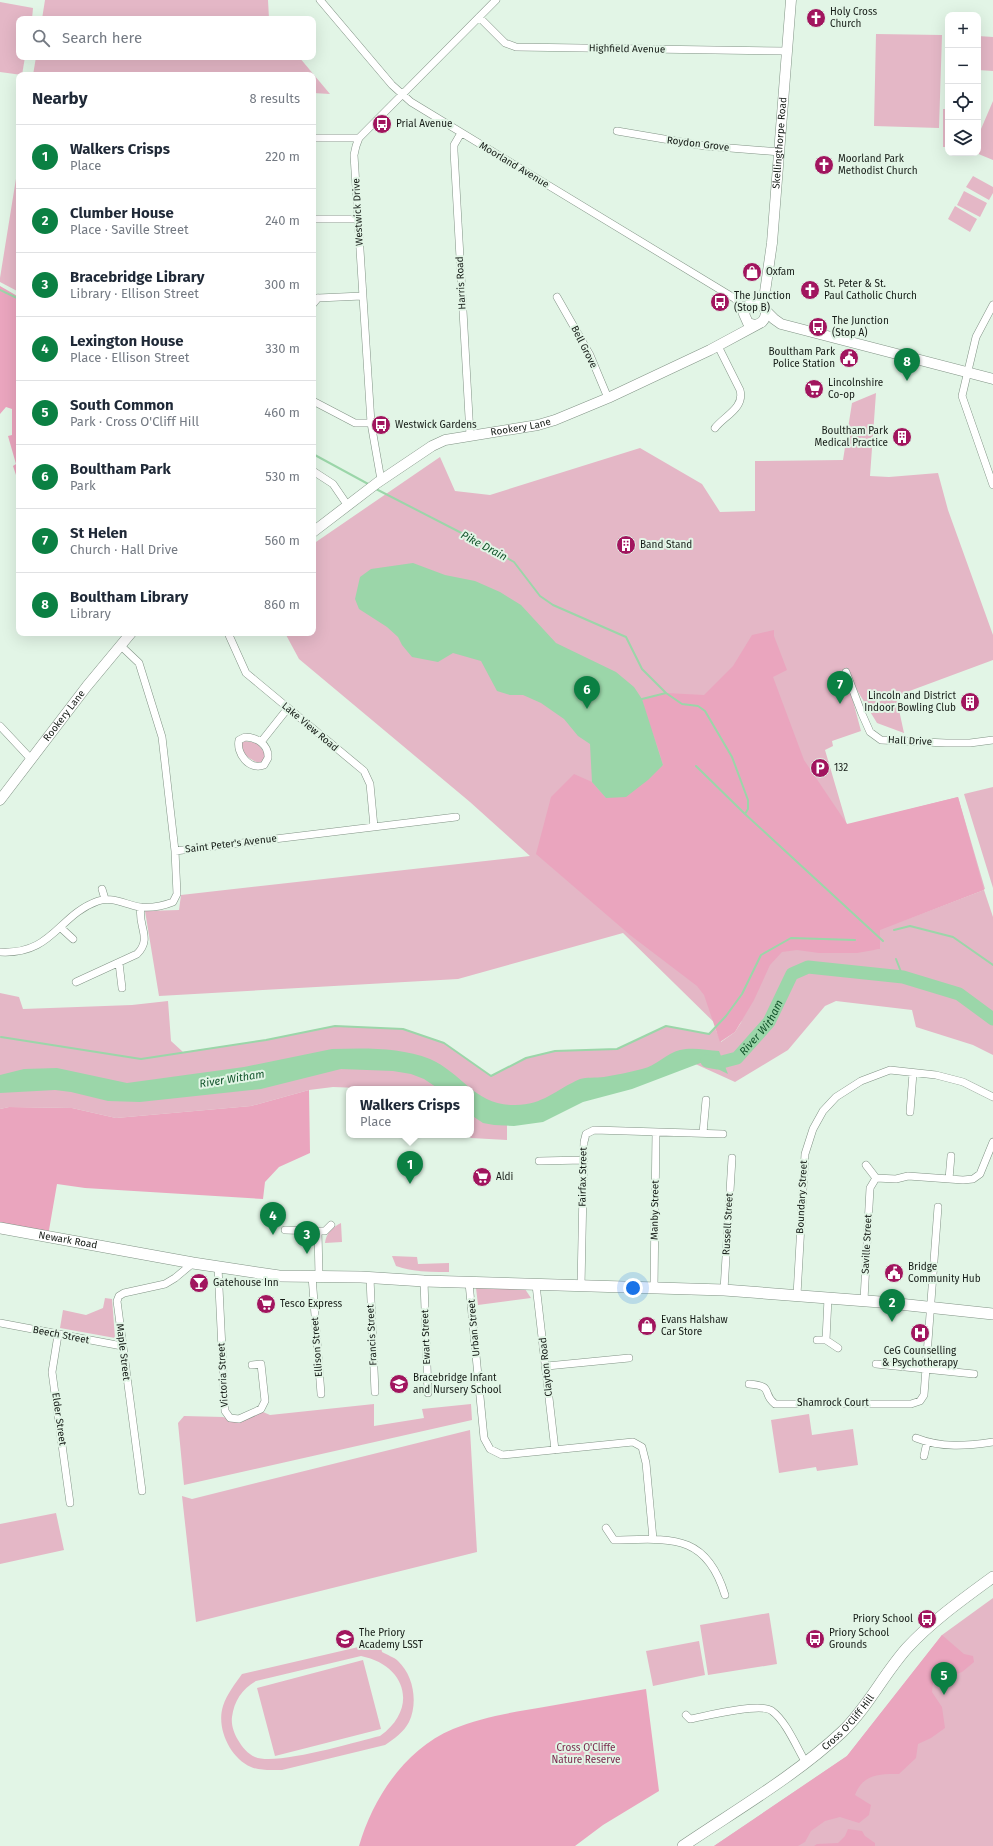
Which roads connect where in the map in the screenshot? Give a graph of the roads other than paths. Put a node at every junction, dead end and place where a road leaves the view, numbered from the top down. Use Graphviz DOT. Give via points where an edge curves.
graph roads {
  1 [pos="320,0"];
  2 [pos="496,0"];
  3 [pos="791,0"];
  4 [pos="479,17"];
  5 [pos="787,51"];
  6 [pos="402,95"];
  7 [pos="617,131"];
  8 [pos="461,133"];
  9 [pos="316,138"];
  10 [pos="360,138"];
  11 [pos="780,152"];
  12 [pos="316,219"];
  13 [pos="358,219"];
  14 [pos="316,295"];
  15 [pos="362,296"];
  16 [pos="557,297"];
  17 [pos="734,298"];
  18 [pos="993,305"];
  19 [pos="754,308"];
  20 [pos="759,323"];
  21 [pos="782,324"];
  22 [pos="739,333"];
  23 [pos="718,346"];
  24 [pos="968,372"];
  25 [pos="993,379"];
  26 [pos="608,398"];
  27 [pos="316,403"];
  28 [pos="371,423"];
  29 [pos="715,428"];
  30 [pos="470,435"];
  31 [pos="316,473"];
  32 [pos="376,484"];
  33 [pos="993,485"];
  34 [pos="348,506"];
  35 [pos="316,530"];
  36 [pos="128,636"];
  37 [pos="229,636"];
  38 [pos="120,645"];
  39 [pos="846,672"];
  40 [pos="288,708"];
  41 [pos="0,726"];
  42 [pos="993,740"];
  43 [pos="261,742"];
  44 [pos="30,758"];
  45 [pos="0,800"];
  46 [pos="456,817"];
  47 [pos="374,827"];
  48 [pos="175,851"];
  49 [pos="102,889"];
  50 [pos="105,899"];
  51 [pos="141,907"];
  52 [pos="61,928"];
  53 [pos="73,938"];
  54 [pos="0,952"];
  55 [pos="119,962"];
  56 [pos="76,982"];
  57 [pos="122,988"];
  58 [pos="914,1072"];
  59 [pos="993,1097"];
  60 [pos="706,1100"];
  61 [pos="910,1112"];
  62 [pos="656,1132"];
  63 [pos="703,1134"];
  64 [pos="723,1134"];
  65 [pos="993,1142"];
  66 [pos="951,1156"];
  67 [pos="732,1158"];
  68 [pos="584,1160"];
  69 [pos="539,1161"];
  70 [pos="866,1165"];
  71 [pos="876,1178"];
  72 [pos="949,1179"];
  73 [pos="938,1207"];
  74 [pos="331,1225"];
  75 [pos="0,1228"];
  76 [pos="284,1230"];
  77 [pos="318,1231"];
  78 [pos="193,1263"];
  79 [pos="218,1267"];
  80 [pos="315,1276"];
  81 [pos="370,1278"];
  82 [pos="424,1281"];
  83 [pos="469,1283"];
  84 [pos="536,1285"];
  85 [pos="581,1286"];
  86 [pos="654,1288"];
  87 [pos="724,1290"];
  88 [pos="797,1295"];
  89 [pos="828,1298"];
  90 [pos="864,1300"];
  91 [pos="931,1307"];
  92 [pos="993,1314"];
  93 [pos="0,1323"];
  94 [pos="58,1335"];
  95 [pos="817,1340"];
  96 [pos="826,1340"];
  97 [pos="122,1346"];
  98 [pos="838,1348"];
  99 [pos="629,1358"];
  100 [pos="876,1364"];
  101 [pos="252,1366"];
  102 [pos="547,1366"];
  103 [pos="926,1369"];
  104 [pos="974,1374"];
  105 [pos="749,1384"];
  106 [pos="375,1392"];
  107 [pos="428,1393"];
  108 [pos="320,1394"];
  109 [pos="916,1438"];
  110 [pos="927,1442"];
  111 [pos="993,1442"];
  112 [pos="555,1450"];
  113 [pos="924,1456"];
  114 [pos="142,1491"];
  115 [pos="70,1502"];
  116 [pos="606,1528"];
  117 [pos="653,1539"];
  118 [pos="993,1577"];
  119 [pos="725,1595"];
  120 [pos="686,1715"];
  121 [pos="806,1763"];
  122 [pos="682,1846"];
  1 -- 6 [label="street, Moorland Avenue"];
  2 -- 4 [label="street, Westwick Drive"];
  3 -- 5 [label="street, Skellingthorpe Road"];
  4 -- 5 [label="street, Highfield Avenue" via="505,43 516,47"];
  4 -- 6 [label="street, Westwick Drive"];
  5 -- 11 [label="street, Skellingthorpe Road"];
  6 -- 8 [label="street, Moorland Avenue"];
  6 -- 10 [label="street, Westwick Drive"];
  7 -- 11 [label="street, Roydon Grove" via="705,146"];
  8 -- 17 [label="street, Moorland Avenue"];
  8 -- 30 [label="street, Harris Road" via="454,145 454,151"];
  9 -- 10 [label="street"];
  10 -- 13 [label="street, Westwick Drive" via="354,155"];
  11 -- 19 [label="street, Skellingthorpe Road" via="767,286"];
  12 -- 13 [label="street"];
  13 -- 15 [label="street, Westwick Drive"];
  14 -- 15 [label="street"];
  15 -- 28 [label="street, Westwick Drive"];
  16 -- 26 [label="street, Bell Grove" via="588,350"];
  17 -- 19 [label="street, Moorland Avenue"];
  17 -- 19 [label="street, Moorland Avenue"];
  18 -- 24 [label="street" via="978,331"];
  19 -- 20 [label="street" via="766,316"];
  19 -- 20 [label="street" via="748,323"];
  19 -- 21 [label="street"];
  19 -- 22 [label="street"];
  20 -- 21 [label="street"];
  20 -- 22 [label="street, Rookery Lane" via="744,333"];
  21 -- 24 [label="street"];
  22 -- 23 [label="street, Rookery Lane"];
  23 -- 26 [label="street, Rookery Lane"];
  23 -- 29 [label="street" via="742,398 736,408"];
  24 -- 25 [label="street"];
  24 -- 33 [label="street" via="962,396"];
  26 -- 30 [label="street, Rookery Lane" via="538,425"];
  27 -- 28 [label="street" via="355,423"];
  28 -- 32 [label="street, Westwick Drive"];
  30 -- 32 [label="street, Rookery Lane" via="445,440 432,446"];
  31 -- 34 [label="street" via="333,484"];
  32 -- 34 [label="street, Rookery Lane"];
  34 -- 35 [label="street, Rookery Lane"];
  36 -- 38 [label="street, Rookery Lane"];
  37 -- 40 [label="street, Lake View Road" via="246,673"];
  38 -- 44 [label="street, Rookery Lane"];
  38 -- 48 [label="street, Saint Peter's Avenue" via="139,663 162,737"];
  39 -- 42 [label="street, Hall Drive" via="870,732 881,740 946,743"];
  40 -- 43 [label="street"];
  40 -- 47 [label="street, Lake View Road" via="364,771 370,784"];
  41 -- 44 [label="street"];
  43 -- 43 [label="street" via="268,751 264,765 256,766 243,759 238,745 239,740 245,737"];
  44 -- 45 [label="street, Rookery Lane"];
  46 -- 47 [label="street, Saint Peter's Avenue"];
  47 -- 48 [label="street, Saint Peter's Avenue"];
  48 -- 51 [label="street" via="176,899 159,906"];
  49 -- 50 [label="street"];
  50 -- 51 [label="street"];
  50 -- 52 [label="street" via="82,908"];
  51 -- 55 [label="street" via="140,920 145,944 137,954"];
  52 -- 53 [label="street"];
  52 -- 54 [label="street" via="41,943 16,952"];
  55 -- 56 [label="street"];
  55 -- 57 [label="street"];
  58 -- 59 [label="street, Boundary Street" via="963,1082"];
  58 -- 61 [label="street"];
  58 -- 88 [label="street, Boundary Street" via="890,1070 861,1080 836,1096 823,1110 813,1129 805,1154"];
  60 -- 63 [label="street"];
  62 -- 63 [label="street, Fairfax Street"];
  62 -- 68 [label="street, Fairfax Street" via="594,1130 586,1134"];
  62 -- 86 [label="street, Manby Street"];
  63 -- 64 [label="street, Fairfax Street"];
  65 -- 72 [label="street" via="980,1174 973,1179"];
  66 -- 72 [label="street"];
  67 -- 87 [label="street, Russell Street"];
  68 -- 69 [label="street"];
  68 -- 85 [label="street, Fairfax Street"];
  70 -- 71 [label="street"];
  71 -- 72 [label="street" via="896,1179 908,1176"];
  71 -- 90 [label="street, Saville Street" via="870,1188"];
  73 -- 91 [label="street"];
  74 -- 77 [label="street" via="325,1231"];
  75 -- 78 [label="main road, Newark Road"];
  76 -- 77 [label="street"];
  77 -- 80 [label="street, Ellison Street"];
  78 -- 79 [label="main road, Newark Road"];
  78 -- 97 [label="street, Maple Street" via="165,1284 119,1296 117,1301"];
  79 -- 80 [label="main road, Newark Road" via="279,1276"];
  79 -- 101 [label="street, Victoria Street" via="225,1411 230,1418 239,1419 261,1409 265,1401 261,1364"];
  80 -- 81 [label="main road, Newark Road"];
  80 -- 108 [label="street, Ellison Street"];
  81 -- 82 [label="main road, Newark Road"];
  81 -- 106 [label="street, Francis Street"];
  82 -- 83 [label="main road, Newark Road"];
  82 -- 107 [label="street, Ewart Street"];
  83 -- 84 [label="main road, Newark Road"];
  83 -- 112 [label="street, Urban Street" via="484,1438 490,1450 502,1455"];
  84 -- 85 [label="main road, Newark Road"];
  84 -- 102 [label="street, Clayton Road"];
  85 -- 86 [label="main road, Newark Road"];
  86 -- 87 [label="main road, Newark Road"];
  87 -- 88 [label="main road, Newark Road"];
  88 -- 89 [label="main road, Newark Road"];
  89 -- 90 [label="main road, Newark Road"];
  89 -- 96 [label="street"];
  90 -- 91 [label="main road, Newark Road"];
  91 -- 92 [label="main road, Newark Road"];
  91 -- 103 [label="street"];
  93 -- 94 [label="street, Beech Street"];
  94 -- 97 [label="street, Beech Street"];
  94 -- 115 [label="street, Elder Street" via="52,1372"];
  95 -- 96 [label="street"];
  96 -- 98 [label="street"];
  97 -- 114 [label="street, Maple Street"];
  99 -- 102 [label="street"];
  100 -- 103 [label="street"];
  102 -- 112 [label="street, Clayton Road"];
  103 -- 104 [label="street"];
  103 -- 105 [label="street, Shamrock Court" via="924,1395 920,1401 911,1404 774,1404 768,1390 761,1385"];
  109 -- 110 [label="street"];
  110 -- 111 [label="street" via="956,1446"];
  110 -- 113 [label="street"];
  112 -- 117 [label="street, Urban Street" via="633,1442 642,1447 646,1463"];
  116 -- 117 [label="street" via="614,1540"];
  117 -- 119 [label="street" via="681,1541 697,1549 720,1579"];
  118 -- 121 [label="main road, Cross O'Cliff Hill" via="931,1625 907,1649 843,1731"];
  120 -- 121 [label="street" via="690,1719 759,1707 771,1709 778,1716"];
  121 -- 122 [label="main road, Cross O'Cliff Hill"];
}
